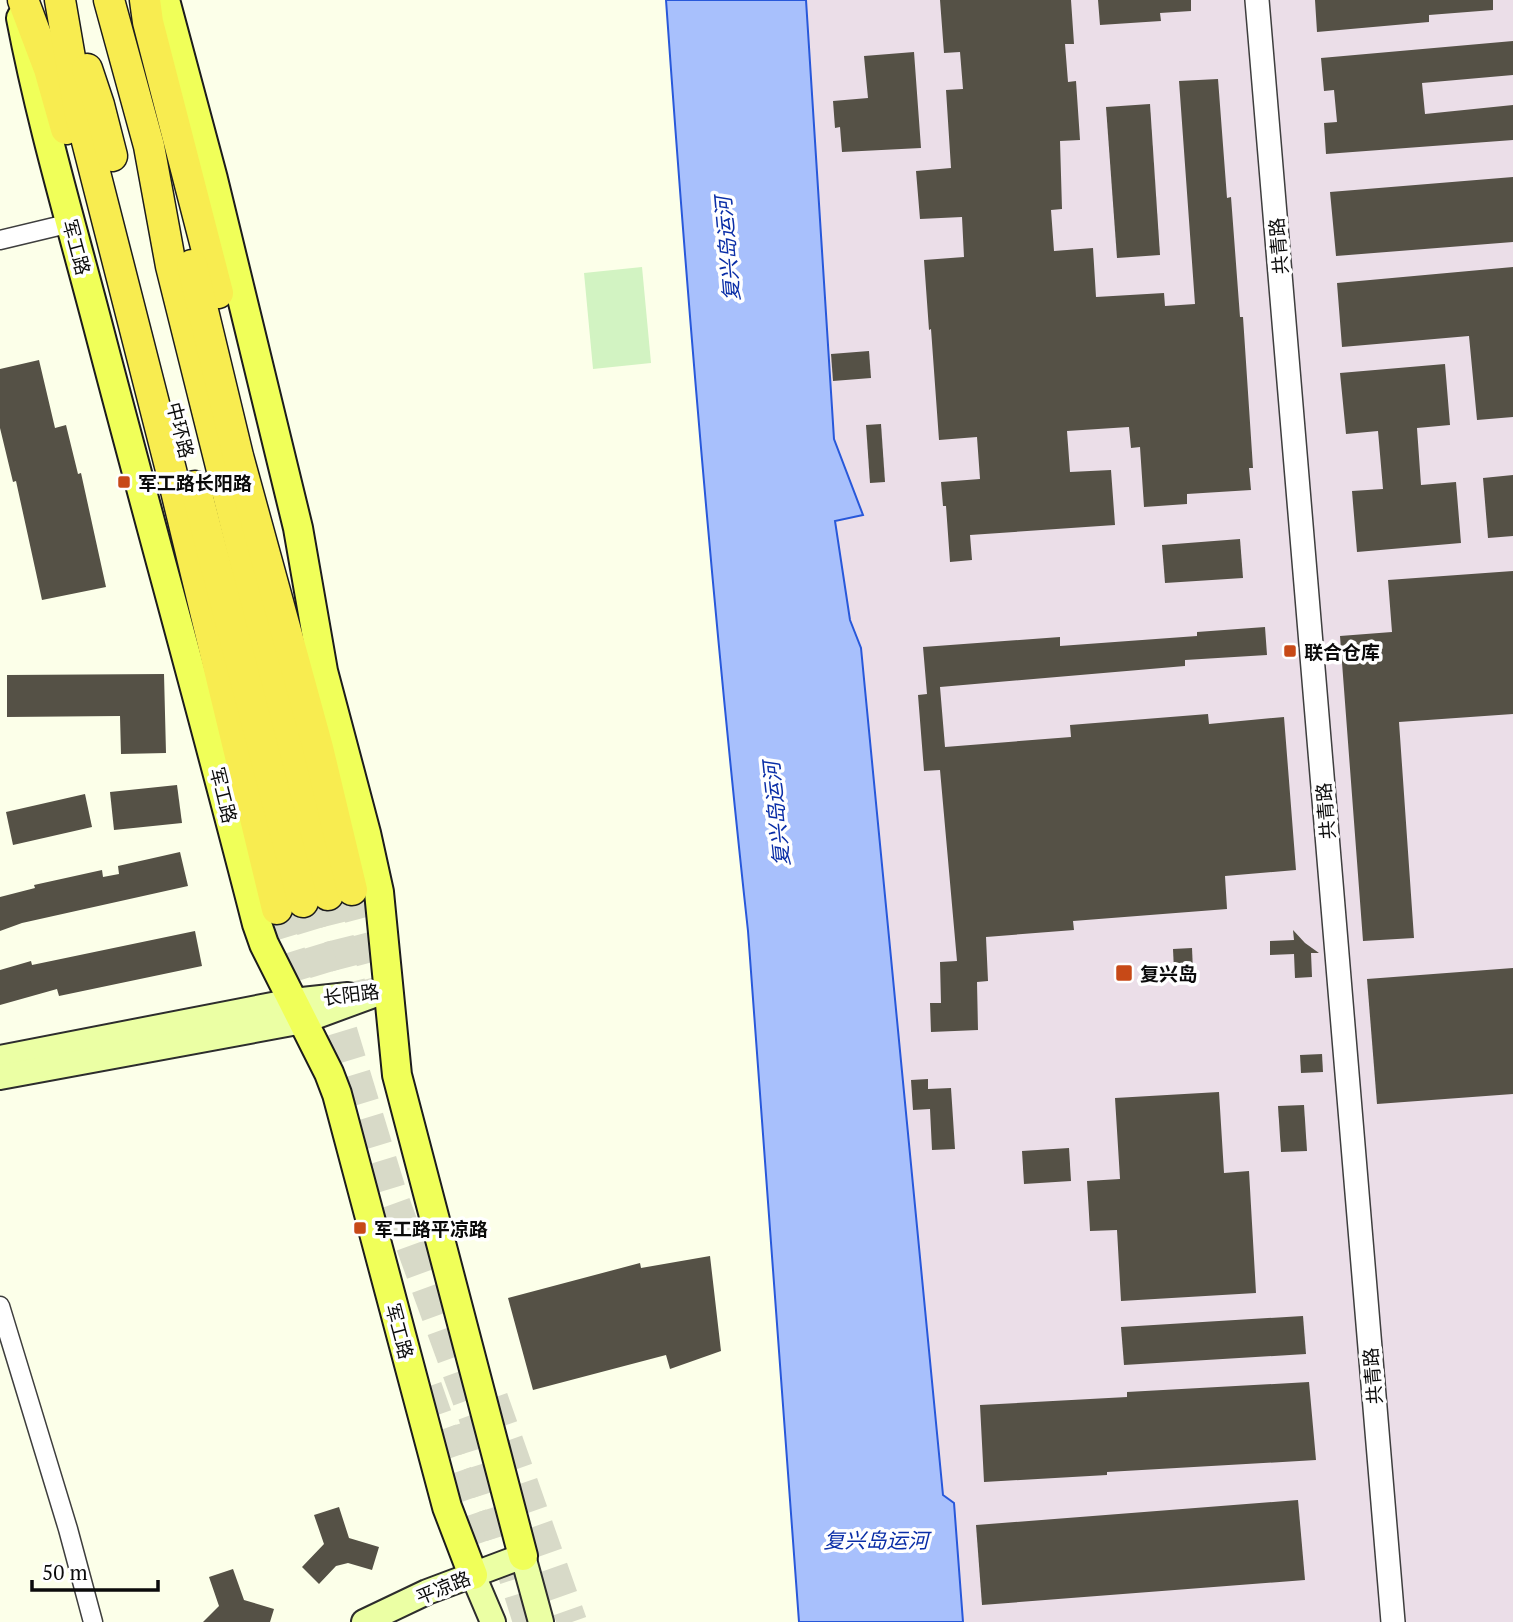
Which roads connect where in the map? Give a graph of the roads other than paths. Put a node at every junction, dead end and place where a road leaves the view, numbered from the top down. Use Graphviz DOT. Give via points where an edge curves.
graph roads {
  1 [pos="17,0"];
  2 [pos="23,0"];
  3 [pos="61,0"];
  4 [pos="109,0"];
  5 [pos="145,0"];
  6 [pos="165,0"];
  7 [pos="1257,0"];
  8 [pos="149,146"];
  9 [pos="71,223"];
  10 [pos="0,240"];
  11 [pos="171,470"];
  12 [pos="275,586"];
  13 [pos="315,899"];
  14 [pos="390,989"];
  15 [pos="298,1011"];
  16 [pos="0,1058"];
  17 [pos="0,1077"];
  18 [pos="0,1306"];
  19 [pos="523,1556"];
  20 [pos="473,1575"];
  21 [pos="93,1622"];
  22 [pos="364,1622"];
  23 [pos="493,1622"];
  24 [pos="541,1622"];
  25 [pos="1393,1622"];
  1 -- 9 [label="main road, 军工路" via="35,91"];
  2 -- 11 [label="highway" via="49,69 107,272"];
  3 -- 11 [label="highway" via="79,110"];
  3 -- 13 [label="highway, 中环路" via="99,105 190,465"];
  4 -- 8 [label="highway, 中环路"];
  5 -- 12 [label="highway" via="227,330 254,455"];
  6 -- 14 [label="main road" via="298,528 323,671 379,892"];
  7 -- 25 [label="street, 共青路"];
  8 -- 12 [label="highway" via="191,263"];
  8 -- 13 [label="highway, 中环路" via="171,266"];
  9 -- 10 [label="street"];
  9 -- 15 [label="main road, 军工路" via="257,924"];
  11 -- 13 [label="highway"];
  12 -- 13 [label="highway" via="318,748"];
  14 -- 15 [label="main road, 长阳路"];
  14 -- 19 [label="main road" via="397,1074"];
  15 -- 16 [label="main road, 长阳路"];
  15 -- 17 [label="main road, 长阳路"];
  15 -- 20 [label="main road, 军工路" via="337,1094 447,1507"];
  18 -- 21 [label="street"];
  19 -- 20 [label="main road, 平凉路"];
  19 -- 24 [label="main road"];
  20 -- 22 [label="main road, 平凉路"];
  20 -- 23 [label="main road"];
}
